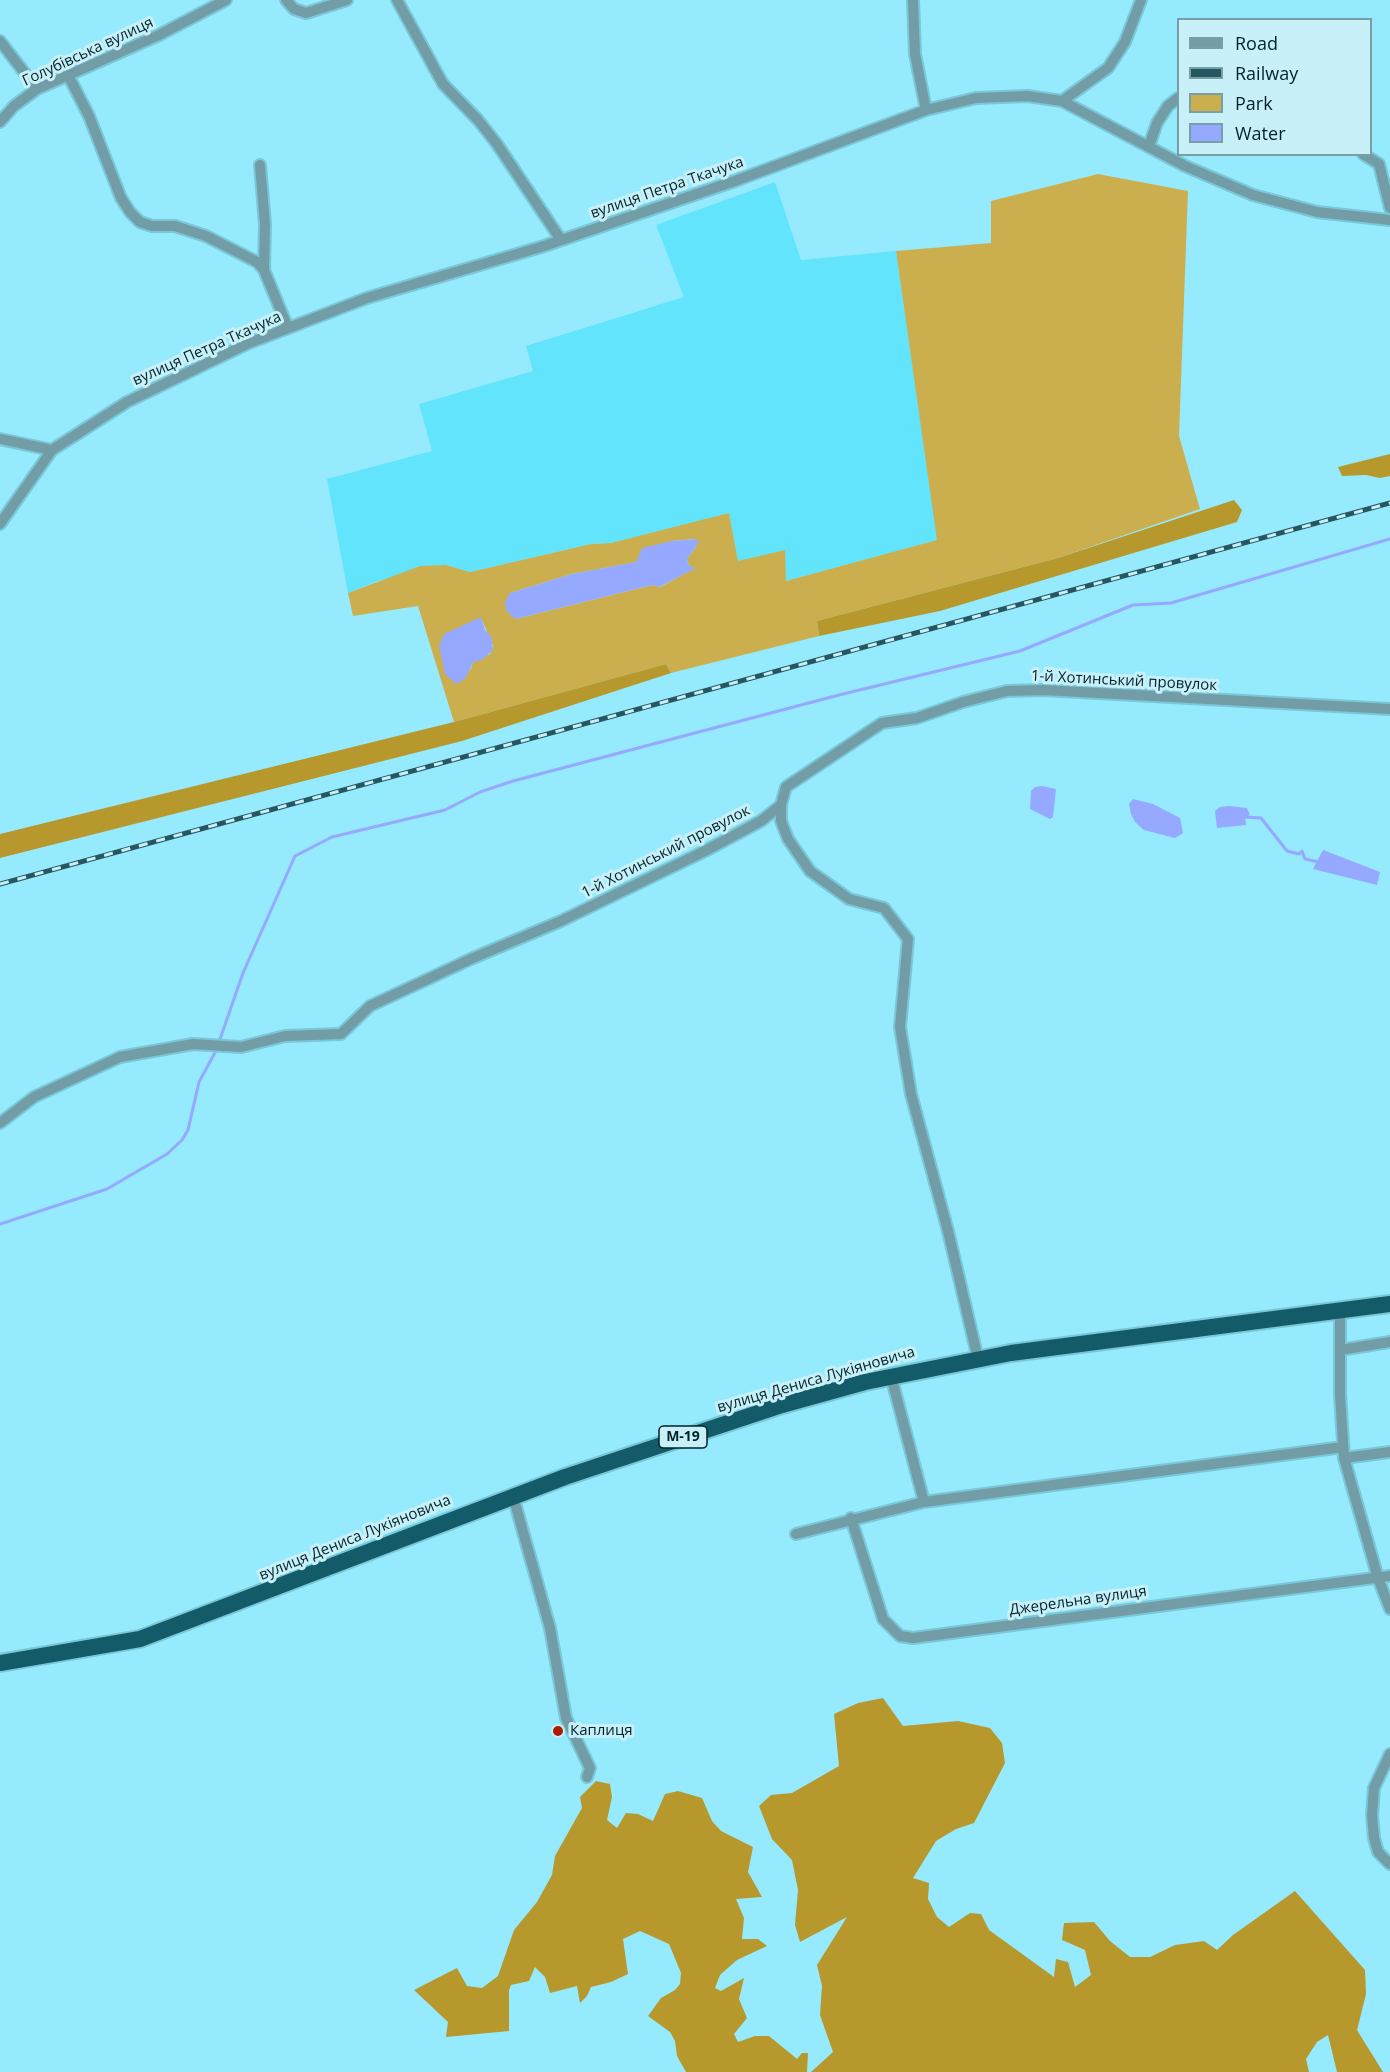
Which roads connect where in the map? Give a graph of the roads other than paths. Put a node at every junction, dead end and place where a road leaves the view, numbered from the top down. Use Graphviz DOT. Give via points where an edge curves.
graph roads {
  1 [pos="226,0"];
  2 [pos="286,0"];
  3 [pos="347,0"];
  4 [pos="397,0"];
  5 [pos="913,0"];
  6 [pos="1141,0"];
  7 [pos="0,41"];
  8 [pos="68,75"];
  9 [pos="37,89"];
  10 [pos="1177,99"];
  11 [pos="1062,101"];
  12 [pos="926,110"];
  13 [pos="0,122"];
  14 [pos="1149,146"];
  15 [pos="1366,156"];
  16 [pos="260,165"];
  17 [pos="1390,208"];
  18 [pos="1390,220"];
  19 [pos="561,240"];
  20 [pos="264,270"];
  21 [pos="288,328"];
  22 [pos="0,439"];
  23 [pos="52,450"];
  24 [pos="0,524"];
  25 [pos="1390,709"];
  26 [pos="781,805"];
  27 [pos="0,1123"];
  28 [pos="1390,1304"];
  29 [pos="1340,1310"];
  30 [pos="1390,1342"];
  31 [pos="1340,1350"];
  32 [pos="978,1359"];
  33 [pos="891,1376"];
  34 [pos="1390,1452"];
  35 [pos="1344,1453"];
  36 [pos="513,1496"];
  37 [pos="924,1502"];
  38 [pos="851,1518"];
  39 [pos="796,1534"];
  40 [pos="1390,1576"];
  41 [pos="1378,1578"];
  42 [pos="1390,1609"];
  43 [pos="0,1664"];
  44 [pos="1390,1754"];
  45 [pos="587,1777"];
  46 [pos="1390,1864"];
  1 -- 8 [label="street, Голубівська вулиця"];
  2 -- 3 [label="street" via="294,9 306,13"];
  4 -- 19 [label="street" via="443,84 497,144"];
  5 -- 12 [label="street" via="915,54"];
  6 -- 11 [label="street" via="1125,42 1108,68"];
  7 -- 9 [label="street"];
  8 -- 9 [label="street, Голубівська вулиця"];
  8 -- 20 [label="street" via="89,116 121,198 140,222 175,226 206,236 257,262"];
  9 -- 13 [label="street, Голубівська вулиця"];
  10 -- 14 [label="street" via="1157,123"];
  11 -- 12 [label="street, вулиця Петра Ткачука" via="1027,96 976,98"];
  11 -- 14 [label="street, вулиця Петра Ткачука"];
  12 -- 19 [label="street, вулиця Петра Ткачука"];
  14 -- 18 [label="street, вулиця Петра Ткачука" via="1253,195 1317,212"];
  15 -- 17 [label="street" via="1379,164"];
  16 -- 20 [label="street"];
  19 -- 21 [label="street, вулиця Петра Ткачука" via="367,298"];
  20 -- 21 [label="street"];
  21 -- 23 [label="street, вулиця Петра Ткачука" via="127,402"];
  22 -- 23 [label="street"];
  23 -- 24 [label="street, вулиця Петра Ткачука"];
  25 -- 26 [label="street, 1-й Хотинський провулок" via="1088,691 1007,691 917,718 882,723 786,787"];
  26 -- 27 [label="street, 1-й Хотинський провулок" via="760,821 695,856 370,1006 341,1034 285,1036 241,1047 193,1044 120,1057 34,1097"];
  26 -- 32 [label="street" via="781,821 788,839 810,871 849,899 884,908 908,939 900,1027 911,1094"];
  28 -- 29 [label="highway, вулиця Дениса Лукіяновича / М-19"];
  29 -- 31 [label="street"];
  29 -- 32 [label="highway, вулиця Дениса Лукіяновича / М-19"];
  30 -- 31 [label="street"];
  31 -- 35 [label="street"];
  32 -- 33 [label="highway, вулиця Дениса Лукіяновича / М-19"];
  33 -- 36 [label="highway, вулиця Дениса Лукіяновича / М-19" via="782,1405"];
  33 -- 37 [label="street"];
  34 -- 35 [label="street"];
  35 -- 37 [label="street"];
  35 -- 41 [label="street"];
  36 -- 43 [label="highway, вулиця Дениса Лукіяновича / М-19" via="140,1640"];
  36 -- 45 [label="street" via="550,1628 566,1718 590,1768"];
  37 -- 38 [label="street"];
  38 -- 39 [label="street"];
  38 -- 41 [label="street, Джерельна вулиця" via="883,1619 900,1636 913,1638"];
  40 -- 41 [label="street, Джерельна вулиця"];
  41 -- 42 [label="street"];
  44 -- 46 [label="street" via="1374,1788 1372,1815 1378,1852"];
}
